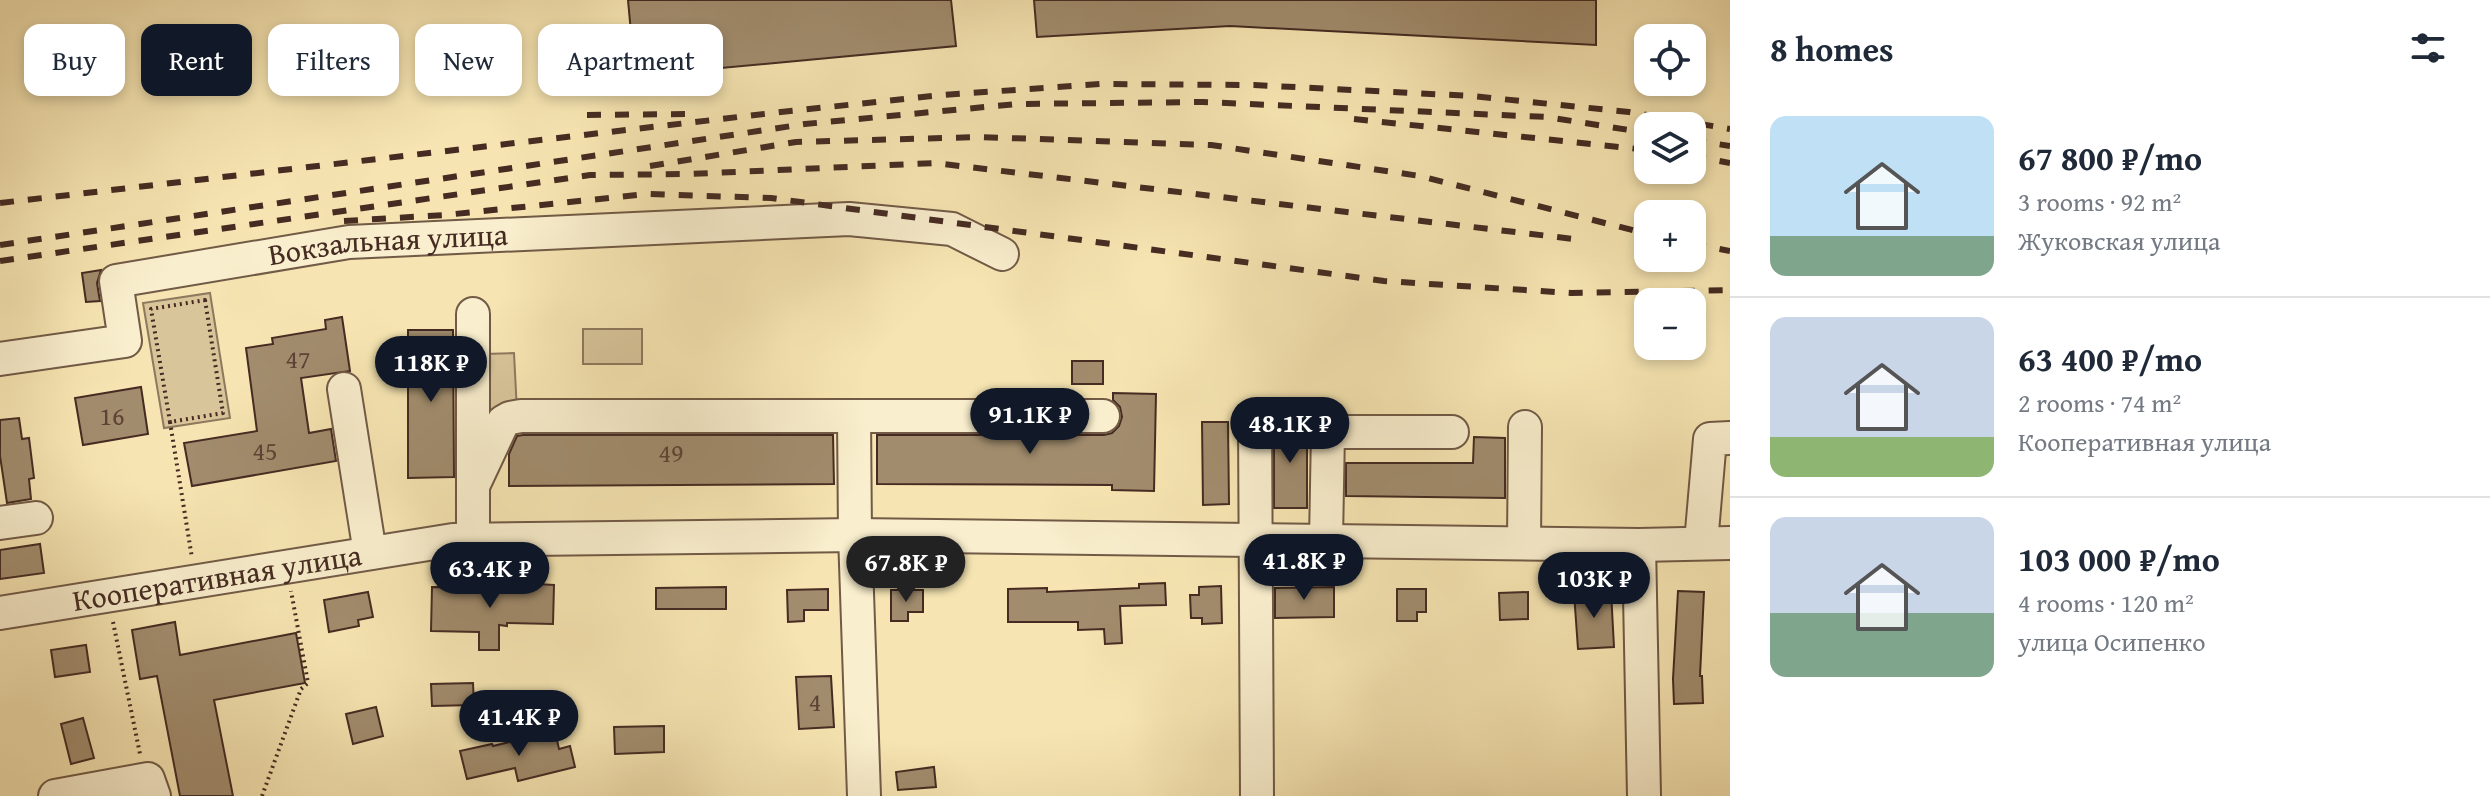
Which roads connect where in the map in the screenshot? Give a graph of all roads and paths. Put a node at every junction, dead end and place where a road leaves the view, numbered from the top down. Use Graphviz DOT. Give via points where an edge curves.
graph roads {
  1 [pos="1002,254"];
  2 [pos="473,314"];
  3 [pos="0,359"];
  4 [pos="344,389"];
  5 [pos="854,416"];
  6 [pos="1103,416"];
  7 [pos="1255,419"];
  8 [pos="170,422"];
  9 [pos="1525,427"];
  10 [pos="1452,432"];
  11 [pos="1730,438"];
  12 [pos="473,486"];
  13 [pos="36,518"];
  14 [pos="0,523"];
  15 [pos="855,535"];
  16 [pos="473,539"];
  17 [pos="1254,539"];
  18 [pos="1326,540"];
  19 [pos="1524,543"];
  20 [pos="1716,543"];
  21 [pos="1639,545"];
  22 [pos="370,553"];
  23 [pos="192,564"];
  24 [pos="286,566"];
  25 [pos="108,595"];
  26 [pos="0,613"];
  27 [pos="151,787"];
  28 [pos="55,796"];
  29 [pos="262,796"];
  30 [pos="864,796"];
  31 [pos="1257,796"];
  32 [pos="1644,796"];
  1 -- 3 [label="street, Вокзальная улица" via="952,229 849,219 333,244 116,281 125,341"];
  2 -- 12 [label="street"];
  4 -- 22 [label="street"];
  5 -- 6 [label="street"];
  5 -- 12 [label="street" via="510,418 503,422"];
  5 -- 15 [label="street"];
  7 -- 17 [label="street"];
  8 -- 8 [label="path" via="223,413 205,300 151,309"];
  8 -- 23 [label="path"];
  9 -- 19 [label="street"];
  10 -- 18 [label="street" via="1328,432"];
  11 -- 20 [label="street" via="1710,439"];
  12 -- 16 [label="street"];
  13 -- 14 [label="street"];
  15 -- 16 [label="street, Кооперативная улица"];
  15 -- 17 [label="street, Кооперативная улица"];
  15 -- 30 [label="street"];
  16 -- 22 [label="street, Кооперативная улица"];
  17 -- 18 [label="street, Кооперативная улица"];
  17 -- 31 [label="street"];
  18 -- 19 [label="street, Кооперативная улица"];
  19 -- 21 [label="street, Кооперативная улица"];
  20 -- 21 [label="street, Кооперативная улица"];
  21 -- 32 [label="street"];
  22 -- 24 [label="street, Кооперативная улица"];
  24 -- 25 [label="street, Кооперативная улица"];
  24 -- 29 [label="path" via="308,683 301,689"];
  25 -- 26 [label="street, Кооперативная улица"];
  25 -- 27 [label="path"];
  27 -- 28 [label="street"];
}
